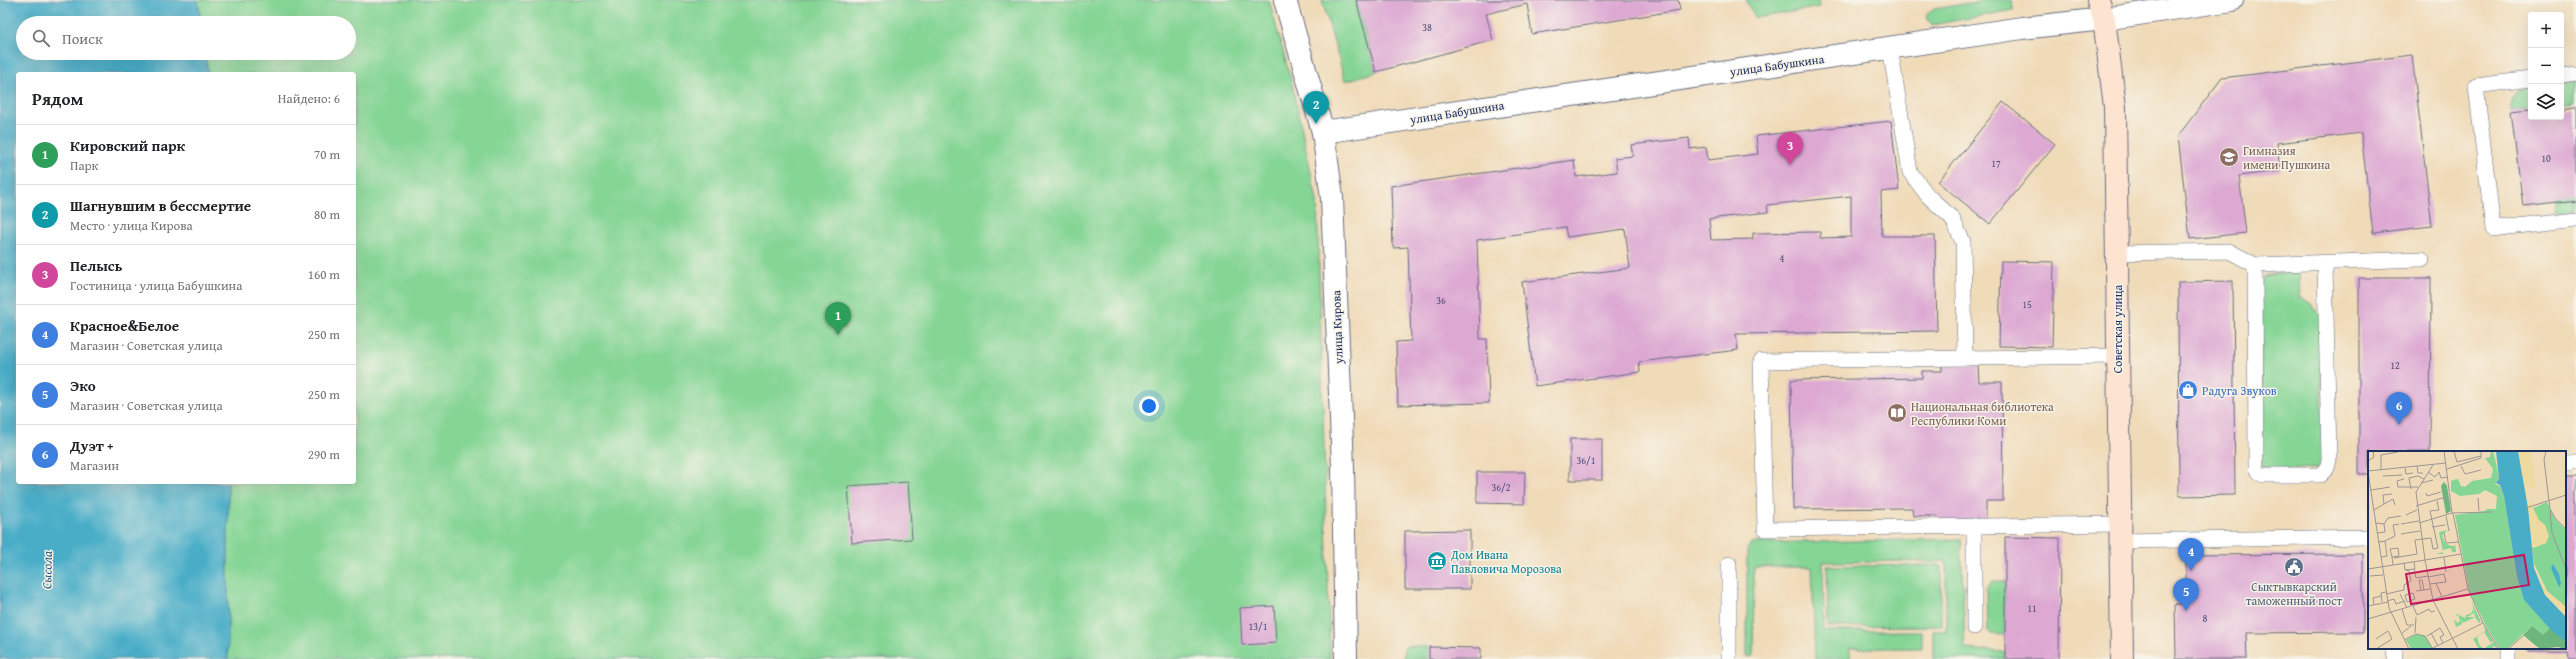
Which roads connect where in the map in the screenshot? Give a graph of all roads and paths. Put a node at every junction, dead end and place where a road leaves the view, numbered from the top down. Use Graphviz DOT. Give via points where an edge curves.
graph roads {
  1 [pos="1285,0"];
  2 [pos="2232,0"];
  3 [pos="2101,9"];
  4 [pos="1890,48"];
  5 [pos="2576,73"];
  6 [pos="2564,75"];
  7 [pos="2528,79"];
  8 [pos="1323,132"];
  9 [pos="2576,219"];
  10 [pos="2117,253"];
  11 [pos="2422,259"];
  12 [pos="2325,263"];
  13 [pos="2255,265"];
  14 [pos="2117,356"];
  15 [pos="1965,358"];
  16 [pos="2576,460"];
  17 [pos="2566,462"];
  18 [pos="1974,526"];
  19 [pos="2120,532"];
  20 [pos="2368,537"];
  21 [pos="1729,564"];
  22 [pos="1974,627"];
  23 [pos="2394,649"];
  24 [pos="1346,659"];
  25 [pos="1728,659"];
  26 [pos="2122,659"];
  27 [pos="2395,659"];
  1 -- 8 [label="street, улица Кирова"];
  2 -- 3 [label="street, улица Бабушкина"];
  3 -- 4 [label="street, улица Бабушкина"];
  3 -- 10 [label="main road, Советская улица" via="2116,107"];
  4 -- 8 [label="street, улица Бабушкина"];
  4 -- 15 [label="lane" via="1910,172 1928,196 1952,218 1963,242"];
  5 -- 6 [label="lane"];
  7 -- 9 [label="lane" via="2476,86 2493,229"];
  8 -- 24 [label="street, улица Кирова" via="1332,206 1343,467"];
  10 -- 13 [label="lane" via="2229,251"];
  10 -- 14 [label="main road, Советская улица"];
  11 -- 12 [label="lane"];
  12 -- 13 [label="lane"];
  12 -- 13 [label="lane" via="2329,460 2327,468 2320,474 2263,475 2256,468"];
  14 -- 15 [label="lane"];
  14 -- 19 [label="main road, Советская улица"];
  15 -- 18 [label="lane" via="1762,361 1765,529"];
  16 -- 17 [label="lane"];
  18 -- 19 [label="lane"];
  18 -- 22 [label="lane"];
  19 -- 20 [label="lane"];
  19 -- 26 [label="main road, Советская улица"];
  21 -- 25 [label="lane"];
  23 -- 27 [label="lane"];
}
